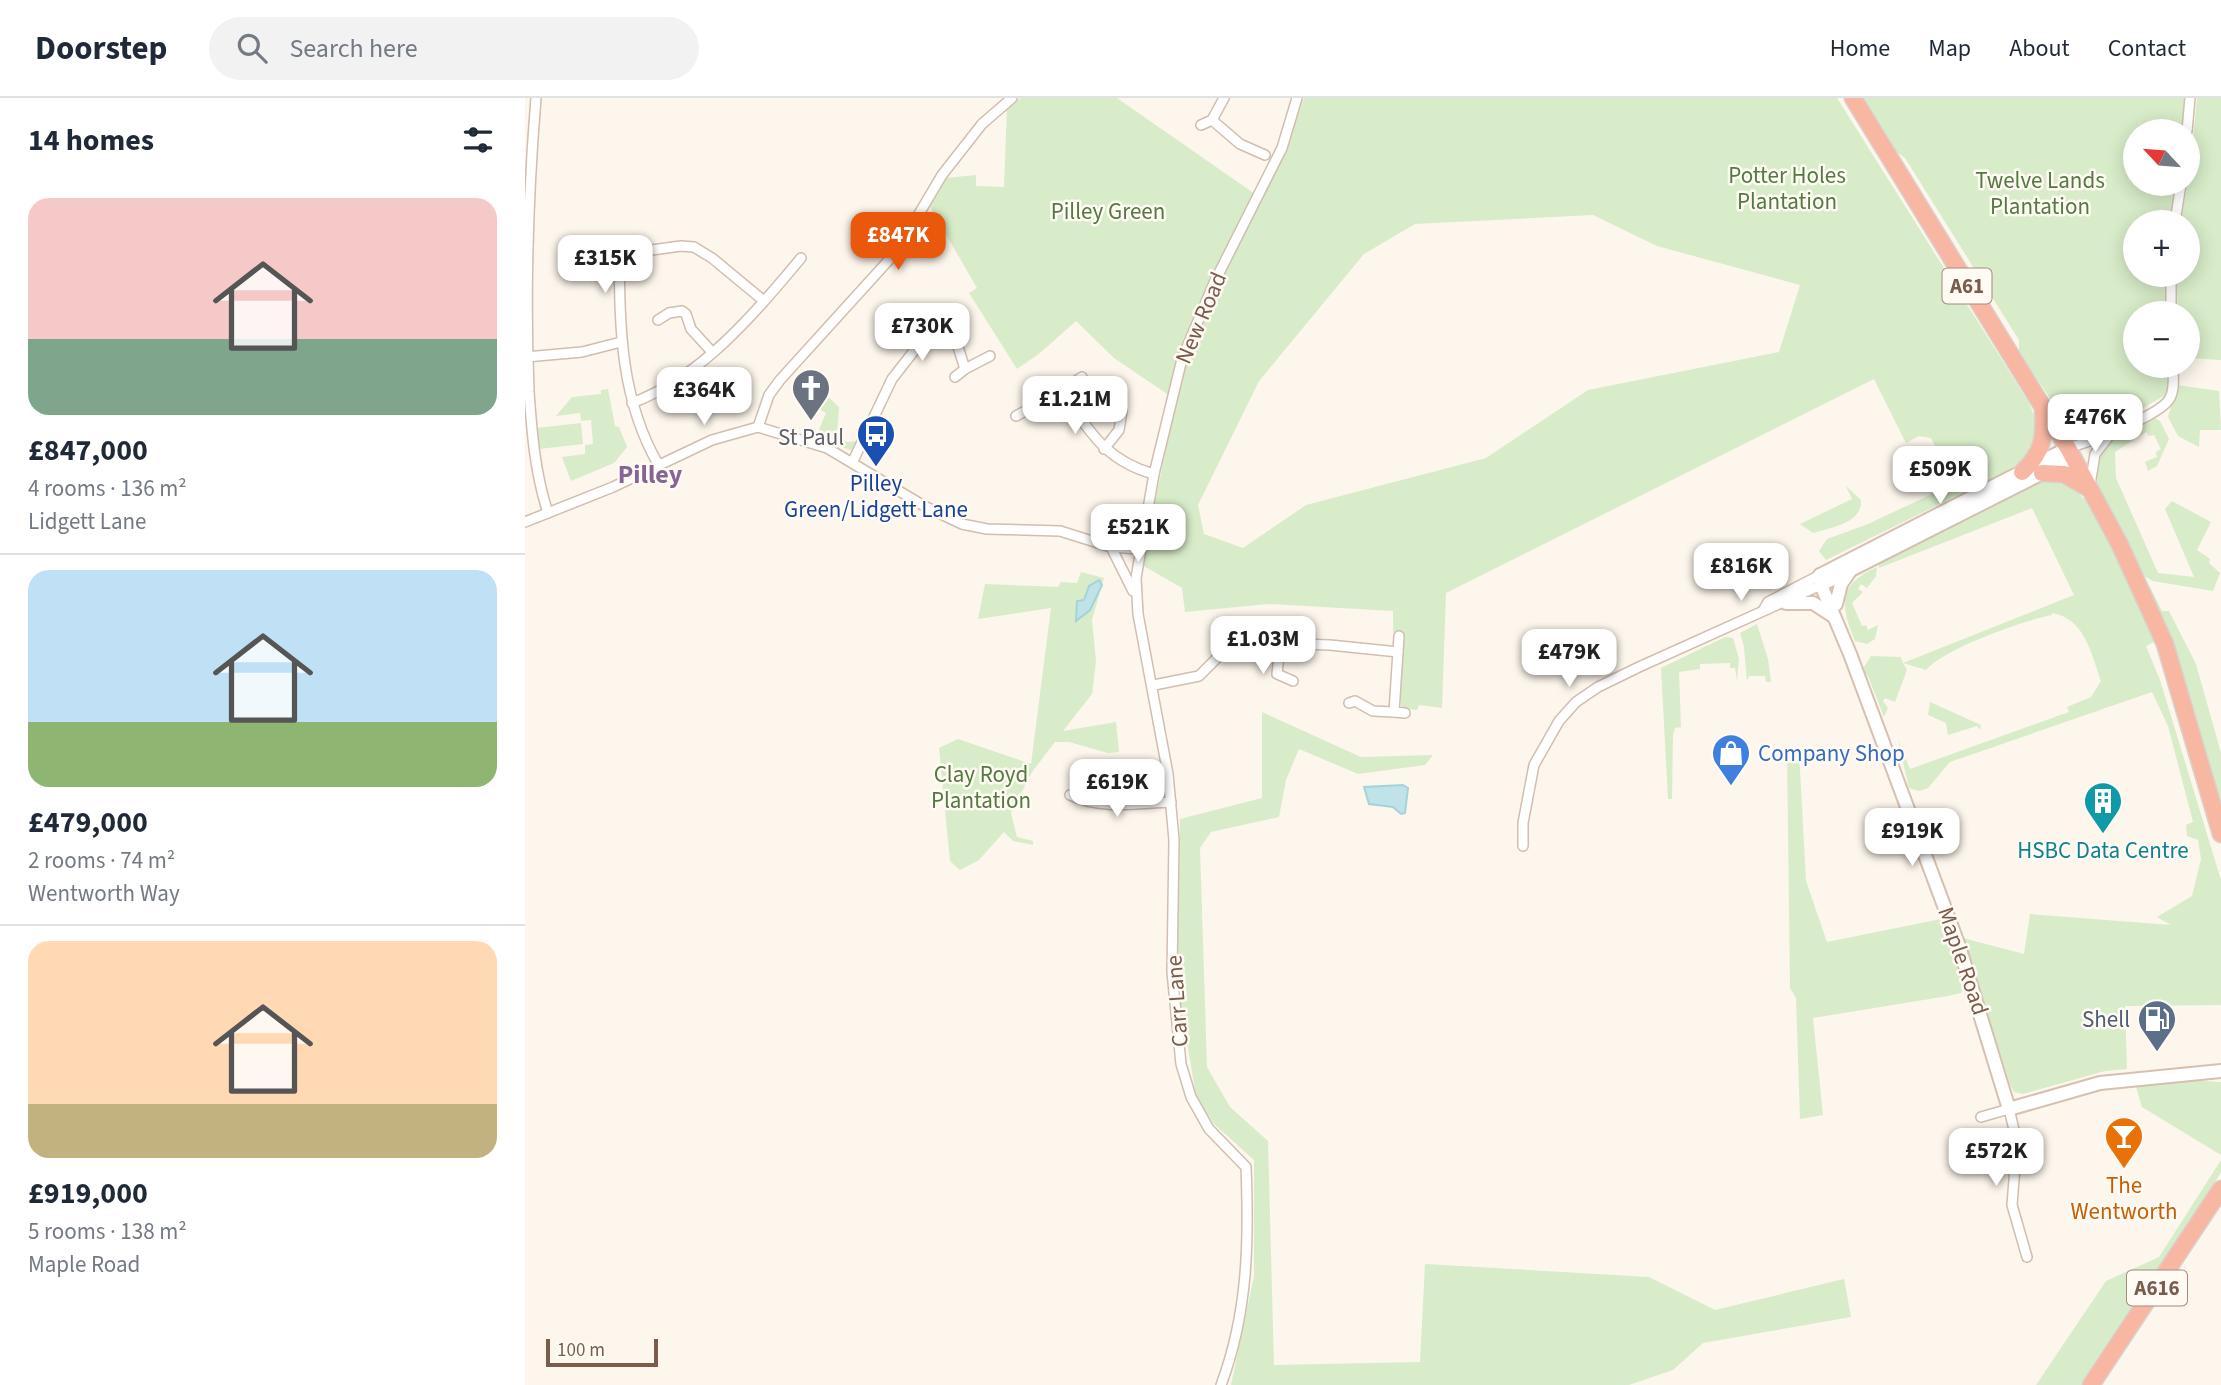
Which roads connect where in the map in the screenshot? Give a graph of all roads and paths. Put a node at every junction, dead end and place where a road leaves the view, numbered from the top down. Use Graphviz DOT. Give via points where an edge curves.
graph roads {
  1 [pos="536,98"];
  2 [pos="1012,98"];
  3 [pos="1224,98"];
  4 [pos="1297,98"];
  5 [pos="1844,98"];
  6 [pos="1853,98"];
  7 [pos="2190,98"];
  8 [pos="2188,119"];
  9 [pos="1212,120"];
  10 [pos="1201,125"];
  11 [pos="1872,133"];
  12 [pos="1265,155"];
  13 [pos="575,245"];
  14 [pos="619,248"];
  15 [pos="801,258"];
  16 [pos="764,301"];
  17 [pos="658,320"];
  18 [pos="621,342"];
  19 [pos="712,352"];
  20 [pos="990,356"];
  21 [pos="526,357"];
  22 [pos="965,369"];
  23 [pos="955,377"];
  24 [pos="1082,377"];
  25 [pos="2173,378"];
  26 [pos="1061,391"];
  27 [pos="632,403"];
  28 [pos="2043,407"];
  29 [pos="1122,411"];
  30 [pos="1016,416"];
  31 [pos="758,427"];
  32 [pos="2113,431"];
  33 [pos="1104,449"];
  34 [pos="2071,452"];
  35 [pos="853,461"];
  36 [pos="658,464"];
  37 [pos="2022,472"];
  38 [pos="2042,473"];
  39 [pos="1154,474"];
  40 [pos="2091,489"];
  41 [pos="548,513"];
  42 [pos="525,522"];
  43 [pos="1111,547"];
  44 [pos="1138,550"];
  45 [pos="1853,568"];
  46 [pos="1823,581"];
  47 [pos="1136,596"];
  48 [pos="1786,603"];
  49 [pos="1836,604"];
  50 [pos="1764,609"];
  51 [pos="1836,618"];
  52 [pos="1399,636"];
  53 [pos="1280,645"];
  54 [pos="1398,652"];
  55 [pos="1293,681"];
  56 [pos="1154,685"];
  57 [pos="1349,703"];
  58 [pos="1394,712"];
  59 [pos="1405,713"];
  60 [pos="1070,794"];
  61 [pos="1171,802"];
  62 [pos="2221,834"];
  63 [pos="1523,846"];
  64 [pos="2218,1074"];
  65 [pos="2009,1109"];
  66 [pos="1981,1117"];
  67 [pos="2221,1189"];
  68 [pos="2027,1257"];
  69 [pos="1221,1385"];
  70 [pos="2091,1385"];
  1 -- 21 [label="street" via="525,278"];
  2 -- 31 [label="street" via="982,124 941,175 897,251 780,380 769,395"];
  3 -- 9 [label="street"];
  4 -- 39 [label="street, New Road" via="1282,148 1214,283 1182,359"];
  5 -- 11 [label="highway, A61"];
  6 -- 11 [label="highway, A61"];
  7 -- 8 [label="street"];
  9 -- 10 [label="street"];
  9 -- 12 [label="street" via="1240,144"];
  11 -- 28 [label="highway, A61"];
  13 -- 14 [label="street"];
  14 -- 16 [label="street" via="694,247"];
  14 -- 18 [label="street"];
  15 -- 16 [label="street"];
  16 -- 19 [label="street"];
  17 -- 19 [label="street" via="667,310 686,314 691,329"];
  18 -- 21 [label="street" via="582,352"];
  18 -- 27 [label="street"];
  19 -- 27 [label="street"];
  20 -- 22 [label="street"];
  21 -- 41 [label="street" via="538,482"];
  22 -- 23 [label="street"];
  22 -- 35 [label="street" via="953,331 941,316 892,379"];
  24 -- 26 [label="street"];
  25 -- 32 [label="street" via="2172,393 2165,405"];
  26 -- 30 [label="street"];
  26 -- 33 [label="street"];
  27 -- 36 [label="street"];
  28 -- 34 [label="highway, A61"];
  28 -- 37 [label="highway" via="2041,450"];
  29 -- 33 [label="street" via="1119,430"];
  31 -- 35 [label="street" via="799,437"];
  31 -- 36 [label="street" via="728,434"];
  32 -- 34 [label="street"];
  32 -- 40 [label="street" via="2095,454"];
  33 -- 39 [label="street" via="1128,466"];
  34 -- 37 [label="street"];
  34 -- 38 [label="street"];
  34 -- 40 [label="highway, A61"];
  35 -- 43 [label="street" via="962,524 1060,531"];
  36 -- 41 [label="street"];
  37 -- 46 [label="street"];
  38 -- 40 [label="highway" via="2070,477"];
  38 -- 45 [label="street"];
  39 -- 44 [label="street, New Road"];
  40 -- 62 [label="highway, A61" via="2165,644"];
  41 -- 42 [label="street"];
  43 -- 44 [label="street"];
  43 -- 47 [label="street, Carr Lane"];
  44 -- 47 [label="street, Carr Lane"];
  45 -- 46 [label="street"];
  45 -- 49 [label="street"];
  46 -- 48 [label="street"];
  46 -- 49 [label="street, Maple Road"];
  46 -- 50 [label="street" via="1768,602"];
  46 -- 51 [label="street, Maple Road"];
  47 -- 56 [label="street, Carr Lane"];
  48 -- 50 [label="street"];
  48 -- 51 [label="street" via="1813,603"];
  49 -- 51 [label="street, Maple Road"];
  50 -- 63 [label="street" via="1605,683 1576,702 1559,721 1534,765"];
  51 -- 65 [label="street, Maple Road" via="1959,946"];
  52 -- 54 [label="street"];
  53 -- 54 [label="street"];
  53 -- 55 [label="street" via="1277,674"];
  53 -- 56 [label="street" via="1241,642 1225,650 1199,676"];
  54 -- 58 [label="street"];
  56 -- 61 [label="street, Carr Lane"];
  57 -- 58 [label="street"];
  58 -- 59 [label="street"];
  60 -- 61 [label="street" via="1108,804"];
  61 -- 69 [label="street, Carr Lane" via="1172,972 1181,1064 1191,1097 1209,1129 1245,1167 1249,1230 1244,1305"];
  64 -- 65 [label="street" via="2160,1074 2100,1083"];
  65 -- 66 [label="street"];
  65 -- 68 [label="street" via="2017,1142 2012,1205"];
  67 -- 70 [label="highway, A616"];
}
